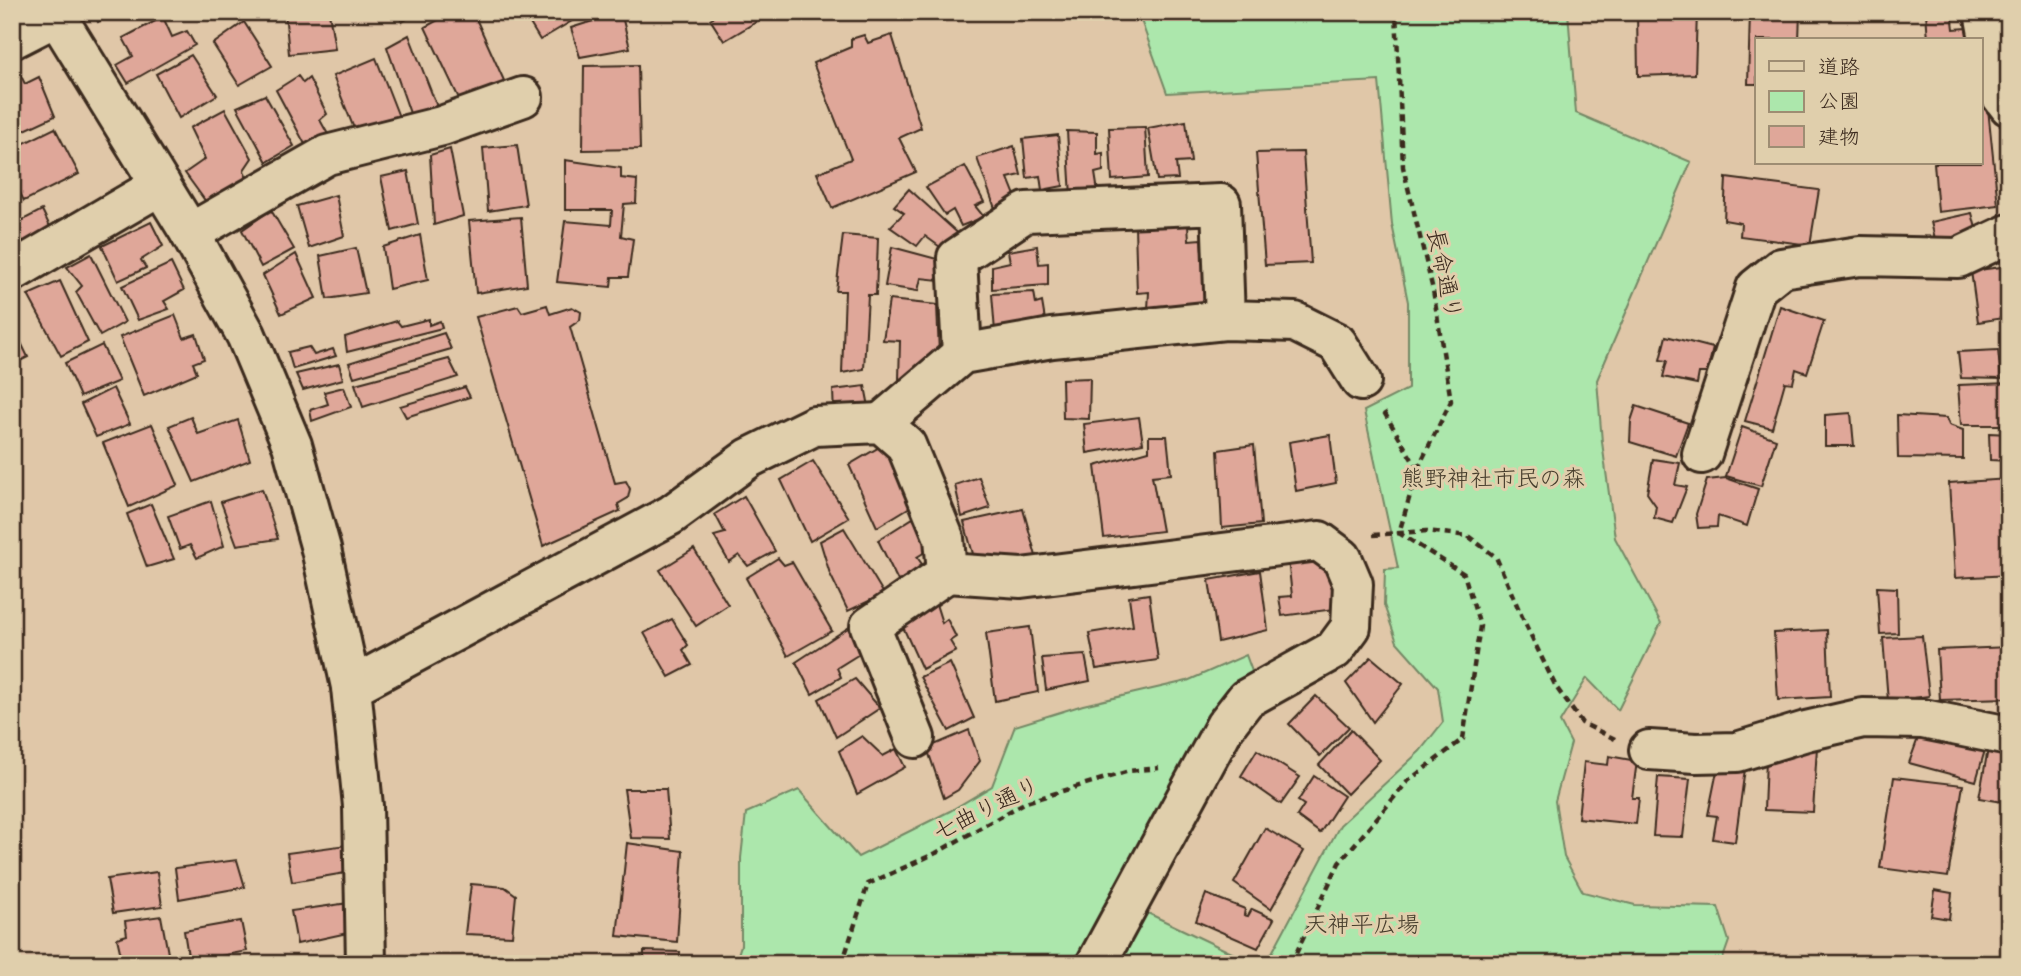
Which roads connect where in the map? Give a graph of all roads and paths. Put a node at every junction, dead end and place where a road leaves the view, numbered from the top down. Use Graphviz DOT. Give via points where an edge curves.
graph roads {
  1 [pos="1396,12"];
  2 [pos="1984,12"];
  3 [pos="55,14"];
  4 [pos="12,39"];
  5 [pos="523,97"];
  6 [pos="2009,106"];
  7 [pos="161,185"];
  8 [pos="190,233"];
  9 [pos="2009,234"];
  10 [pos="12,272"];
  11 [pos="1225,320"];
  12 [pos="962,354"];
  13 [pos="1361,381"];
  14 [pos="881,423"];
  15 [pos="1702,454"];
  16 [pos="1418,468"];
  17 [pos="1398,533"];
  18 [pos="1319,541"];
  19 [pos="947,573"];
  20 [pos="351,687"];
  21 [pos="2009,736"];
  22 [pos="915,738"];
  23 [pos="1649,751"];
  24 [pos="1206,762"];
  25 [pos="366,964"];
  26 [pos="842,964"];
  27 [pos="1097,964"];
  28 [pos="1290,964"];
  1 -- 16 [label="path, 長命通り" via="1403,167 1433,290 1451,401"];
  2 -- 6 [label="street" via="1999,93"];
  3 -- 4 [label="street"];
  3 -- 7 [label="street"];
  5 -- 8 [label="street" via="442,126 327,156"];
  7 -- 8 [label="street"];
  7 -- 10 [label="street"];
  8 -- 20 [label="street" via="246,335 292,445 321,549"];
  9 -- 15 [label="street" via="1958,258 1860,256 1781,268 1756,288"];
  11 -- 12 [label="street" via="1052,338"];
  11 -- 12 [label="street" via="1220,204 1026,212 957,258"];
  11 -- 13 [label="street" via="1295,322 1337,343"];
  12 -- 14 [label="street"];
  13 -- 16 [label="path"];
  14 -- 19 [label="street" via="906,445 944,538"];
  14 -- 20 [label="street" via="814,426 749,458 671,515"];
  16 -- 17 [label="path, 長命通り"];
  17 -- 18 [label="path"];
  17 -- 23 [label="path" via="1468,536 1496,556 1556,687 1582,723"];
  17 -- 28 [label="path" via="1464,574 1480,626 1463,739 1408,782 1339,863"];
  18 -- 19 [label="street" via="1021,578"];
  18 -- 24 [label="street" via="1342,558 1353,584 1351,627 1334,649 1247,699 1225,726"];
  19 -- 22 [label="street" via="870,626"];
  20 -- 25 [label="street" via="363,806"];
  21 -- 23 [label="street" via="1923,719 1863,718 1737,752"];
  24 -- 26 [label="path, 七曲り通り" via="1129,771 1027,802 936,853 868,884"];
  24 -- 27 [label="street"];
}
